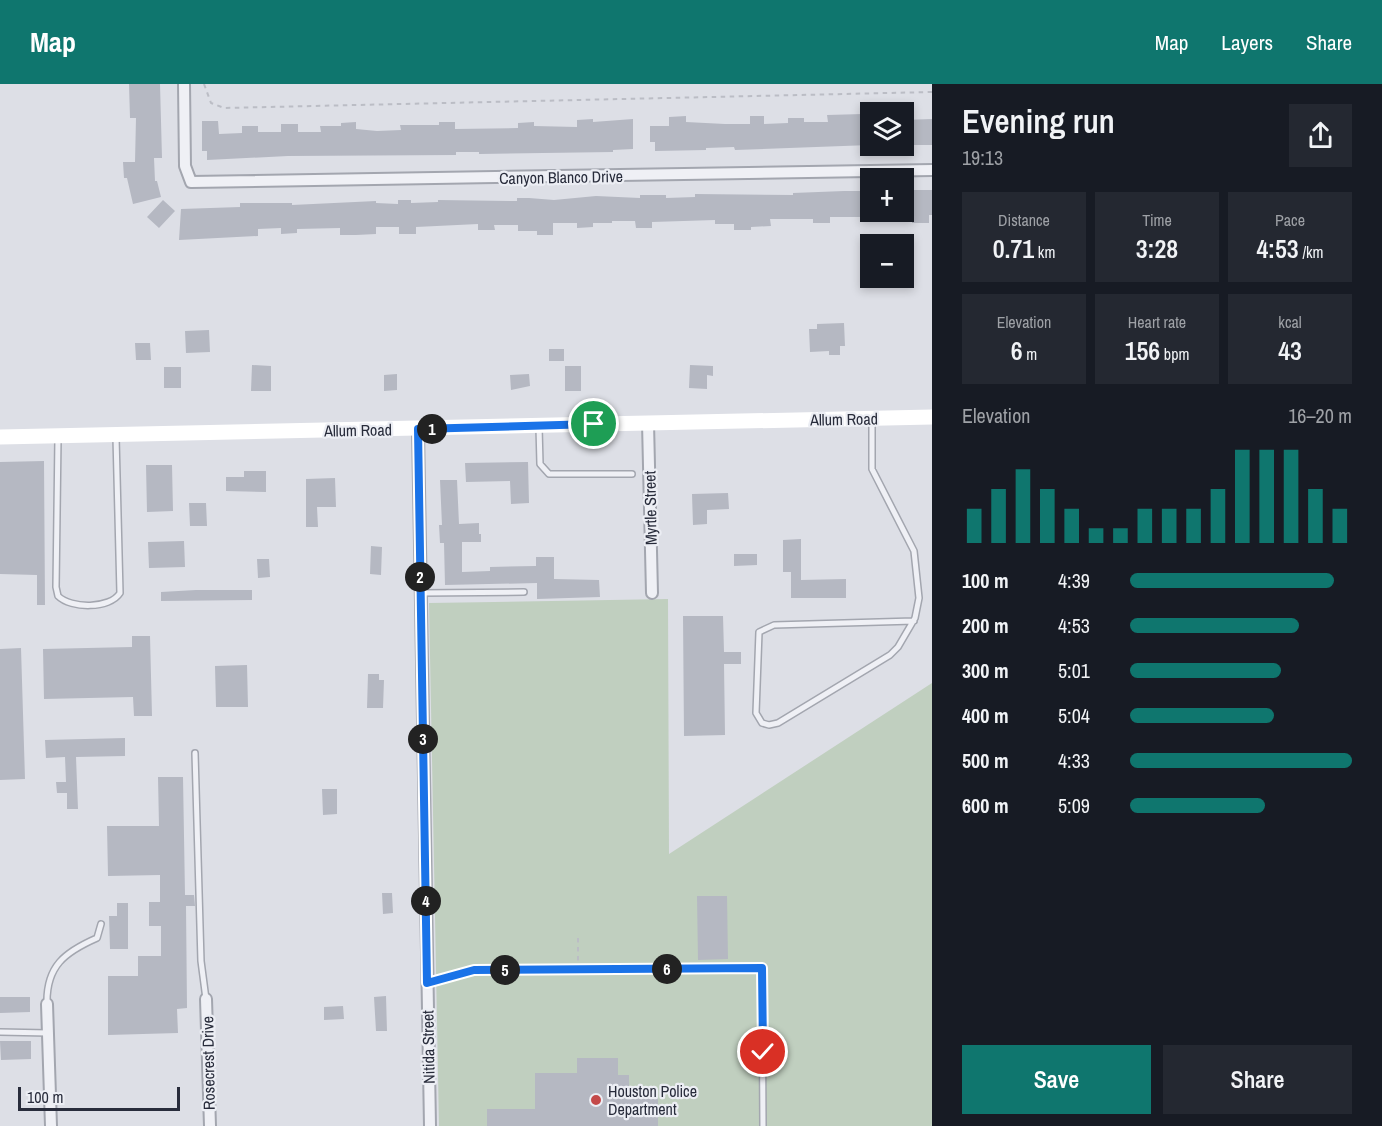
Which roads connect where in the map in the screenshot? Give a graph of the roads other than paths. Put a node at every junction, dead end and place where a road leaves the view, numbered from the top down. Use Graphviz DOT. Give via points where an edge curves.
graph roads {
  1 [pos="184,84"];
  2 [pos="932,170"];
  3 [pos="932,417"];
  4 [pos="872,418"];
  5 [pos="648,423"];
  6 [pos="539,426"];
  7 [pos="418,429"];
  8 [pos="116,435"];
  9 [pos="57,436"];
  10 [pos="0,437"];
  11 [pos="632,474"];
  12 [pos="524,592"];
  13 [pos="421,593"];
  14 [pos="652,593"];
  15 [pos="914,621"];
  16 [pos="195,753"];
  17 [pos="101,924"];
  18 [pos="427,983"];
  19 [pos="206,999"];
  20 [pos="47,1004"];
  21 [pos="0,1032"];
  22 [pos="48,1033"];
  23 [pos="51,1126"];
  24 [pos="210,1126"];
  25 [pos="430,1126"];
  26 [pos="763,1126"];
  1 -- 2 [label="street, Canyon Blanco Drive" via="185,166 191,182"];
  3 -- 4 [label="street, Allum Road"];
  4 -- 5 [label="street, Allum Road"];
  4 -- 15 [label="lane" via="872,469 914,551 919,598"];
  5 -- 6 [label="street, Allum Road"];
  5 -- 14 [label="street, Myrtle Street"];
  6 -- 7 [label="street, Allum Road"];
  6 -- 11 [label="lane" via="540,464 549,474"];
  7 -- 8 [label="street, Allum Road"];
  7 -- 13 [label="street, Nitida Street"];
  8 -- 9 [label="street, Allum Road"];
  8 -- 9 [label="lane" via="120,593 108,604 71,604 58,596"];
  9 -- 10 [label="street, Allum Road"];
  12 -- 13 [label="lane"];
  13 -- 18 [label="street, Nitida Street"];
  15 -- 15 [label="lane" via="890,655 778,723 762,723 756,713 759,632 774,626"];
  16 -- 19 [label="lane" via="201,961"];
  17 -- 20 [label="lane" via="97,938 71,950 57,965 48,983"];
  18 -- 25 [label="street, Nitida Street"];
  18 -- 26 [label="lane" via="474,970 762,968"];
  19 -- 24 [label="street, Rosecrest Drive"];
  20 -- 22 [label="street"];
  21 -- 22 [label="lane"];
  22 -- 23 [label="street"];
}
